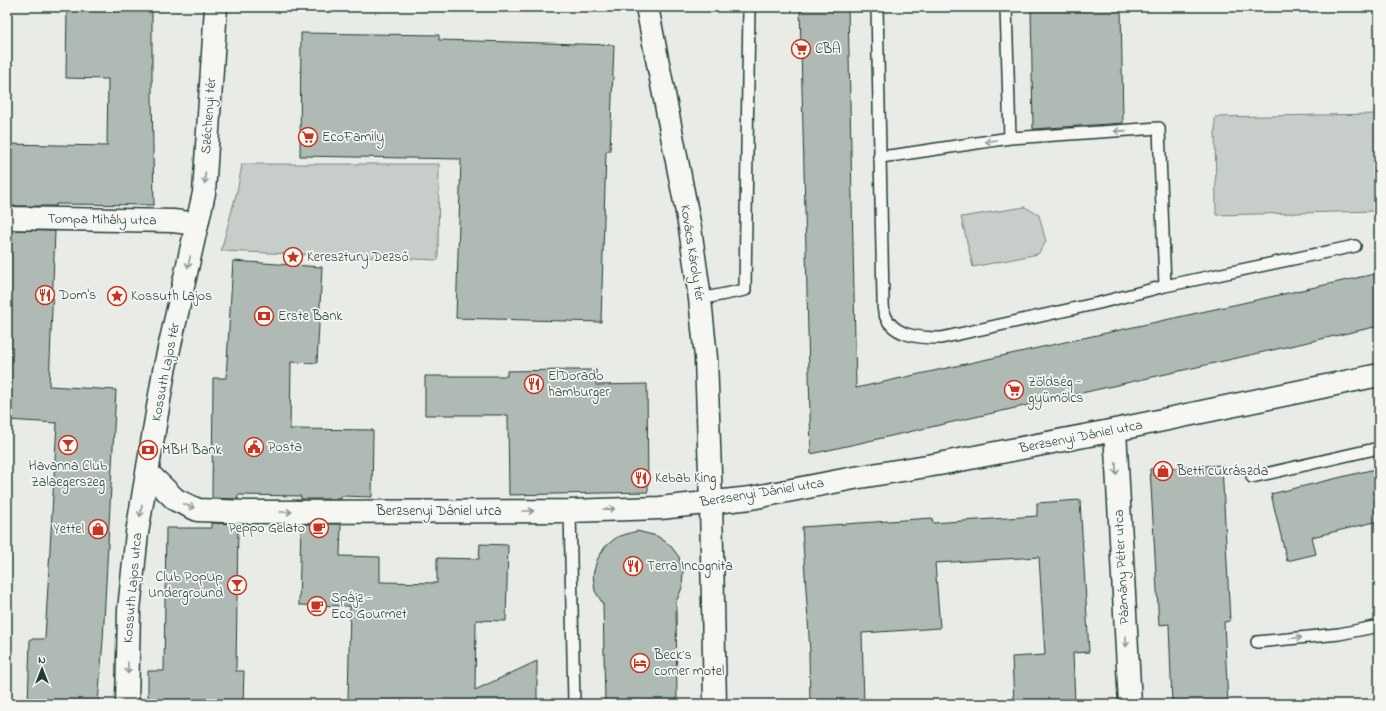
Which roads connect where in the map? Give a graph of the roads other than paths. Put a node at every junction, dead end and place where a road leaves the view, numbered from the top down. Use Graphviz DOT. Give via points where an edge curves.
graph roads {
  1 [pos="216,7"];
  2 [pos="647,7"];
  3 [pos="748,7"];
  4 [pos="877,7"];
  5 [pos="1006,7"];
  6 [pos="1010,138"];
  7 [pos="880,157"];
  8 [pos="7,218"];
  9 [pos="197,224"];
  10 [pos="1355,246"];
  11 [pos="1166,286"];
  12 [pos="700,299"];
  13 [pos="1379,375"];
  14 [pos="1115,430"];
  15 [pos="1379,448"];
  16 [pos="148,473"];
  17 [pos="1252,477"];
  18 [pos="711,502"];
  19 [pos="570,511"];
  20 [pos="1379,626"];
  21 [pos="1257,642"];
  22 [pos="127,704"];
  23 [pos="574,704"];
  24 [pos="715,704"];
  25 [pos="1130,704"];
  1 -- 9 [label="street, Széchenyi tér, one-way" via="204,193"];
  2 -- 12 [label="street, Kovács Károly tér" via="690,228"];
  3 -- 12 [label="lane" via="745,290"];
  4 -- 7 [label="lane"];
  5 -- 6 [label="lane"];
  6 -- 7 [label="lane, one-way"];
  11 -- 6 [label="lane, one-way" via="1159,128"];
  7 -- 11 [label="lane" via="883,299 885,313 893,327 905,334 920,338 941,338"];
  8 -- 9 [label="street, Tompa Mihály utca" via="173,221"];
  9 -- 16 [label="street, Kossuth Lajos tér, one-way" via="164,372"];
  10 -- 11 [label="lane"];
  12 -- 18 [label="street, Kovács Károly tér" via="706,358"];
  13 -- 14 [label="street, Berzsenyi Dániel utca"];
  14 -- 18 [label="street, Berzsenyi Dániel utca" via="751,498"];
  14 -- 25 [label="street, Pázmány Péter utca, one-way"];
  15 -- 17 [label="lane"];
  16 -- 19 [label="street, Berzsenyi Dániel utca, one-way" via="176,500 198,510"];
  16 -- 22 [label="street, Kossuth Lajos utca, one-way" via="137,533 129,610"];
  19 -- 18 [label="street, Berzsenyi Dániel utca, one-way" via="660,508"];
  18 -- 24 [label="street, Kovács Károly tér"];
  19 -- 23 [label="lane"];
  21 -- 20 [label="lane, one-way" via="1339,634"];
}
